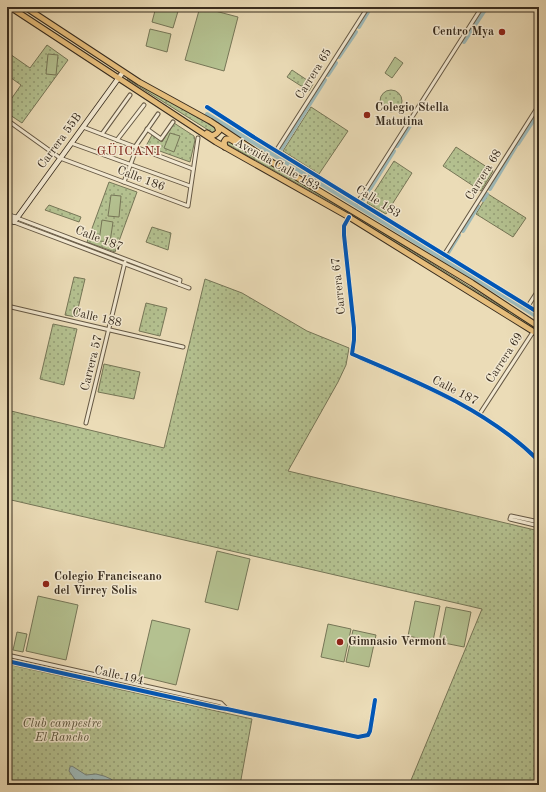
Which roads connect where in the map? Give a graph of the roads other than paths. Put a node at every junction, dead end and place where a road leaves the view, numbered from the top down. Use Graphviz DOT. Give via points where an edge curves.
graph roads {
  1 [pos="10,7"];
  2 [pos="25,7"];
  3 [pos="368,7"];
  4 [pos="482,7"];
  5 [pos="532,7"];
  6 [pos="539,11"];
  7 [pos="7,12"];
  8 [pos="123,72"];
  9 [pos="118,78"];
  10 [pos="130,95"];
  11 [pos="144,105"];
  12 [pos="539,105"];
  13 [pos="207,107"];
  14 [pos="158,114"];
  15 [pos="177,116"];
  16 [pos="7,120"];
  17 [pos="173,122"];
  18 [pos="218,126"];
  19 [pos="83,127"];
  20 [pos="147,129"];
  21 [pos="102,134"];
  22 [pos="198,138"];
  23 [pos="117,140"];
  24 [pos="71,143"];
  25 [pos="136,147"];
  26 [pos="225,147"];
  27 [pos="276,151"];
  28 [pos="60,158"];
  29 [pos="267,159"];
  30 [pos="130,165"];
  31 [pos="193,169"];
  32 [pos="124,182"];
  33 [pos="190,186"];
  34 [pos="358,202"];
  35 [pos="7,215"];
  36 [pos="349,217"];
  37 [pos="7,219"];
  38 [pos="16,220"];
  39 [pos="444,255"];
  40 [pos="125,262"];
  41 [pos="189,288"];
  42 [pos="539,289"];
  43 [pos="7,306"];
  44 [pos="528,306"];
  45 [pos="539,313"];
  46 [pos="539,327"];
  47 [pos="109,330"];
  48 [pos="533,332"];
  49 [pos="539,335"];
  50 [pos="183,347"];
  51 [pos="352,354"];
  52 [pos="479,415"];
  53 [pos="86,423"];
  54 [pos="539,461"];
  55 [pos="539,522"];
  56 [pos="539,526"];
  57 [pos="7,655"];
  58 [pos="7,661"];
  59 [pos="375,700"];
  60 [pos="227,709"];
  1 -- 7 [label="street"];
  1 -- 9 [label="main road, Avenida Calle 183"];
  2 -- 8 [label="main road, Avenida Calle 183"];
  3 -- 27 [label="street, Carrera 65"];
  4 -- 34 [label="street"];
  5 -- 6 [label="street"];
  8 -- 9 [label="street, Carrera 55B"];
  8 -- 18 [label="main road, Avenida Calle 183"];
  9 -- 15 [label="main road, Avenida Calle 183"];
  9 -- 19 [label="street, Carrera 55B"];
  10 -- 21 [label="street"];
  11 -- 23 [label="street"];
  12 -- 39 [label="street, Carrera 68"];
  13 -- 27 [label="street, Calle 183"];
  14 -- 20 [label="street"];
  15 -- 18 [label="main road" via="212,136 218,133"];
  15 -- 26 [label="main road, Avenida Calle 183"];
  16 -- 28 [label="street, Calle 186"];
  17 -- 20 [label="street" via="161,139"];
  18 -- 29 [label="main road, Avenida Calle 183"];
  19 -- 21 [label="street"];
  19 -- 24 [label="street, Carrera 55B"];
  20 -- 25 [label="street"];
  21 -- 23 [label="street"];
  22 -- 31 [label="street"];
  23 -- 25 [label="street"];
  24 -- 28 [label="street, Carrera 55B"];
  24 -- 30 [label="street"];
  25 -- 30 [label="street"];
  25 -- 31 [label="street"];
  26 -- 29 [label="main road" via="225,140 230,139 249,152"];
  26 -- 36 [label="main road, Avenida Calle 183"];
  27 -- 34 [label="street, Calle 183"];
  28 -- 32 [label="street, Calle 186"];
  28 -- 38 [label="street, Carrera 55B"];
  29 -- 46 [label="main road, Avenida Calle 183"];
  30 -- 32 [label="street"];
  30 -- 33 [label="street"];
  31 -- 33 [label="street"];
  32 -- 33 [label="street, Calle 186" via="188,206"];
  34 -- 39 [label="street, Calle 183"];
  35 -- 38 [label="street, Calle 187"];
  36 -- 48 [label="main road, Avenida Calle 183"];
  36 -- 51 [label="street, Carrera 67" via="344,226 344,235 354,328"];
  37 -- 38 [label="street, Calle 187"];
  38 -- 40 [label="street, Calle 187"];
  39 -- 44 [label="street, Calle 183"];
  40 -- 41 [label="street, Calle 187"];
  40 -- 47 [label="street, Carrera 57"];
  42 -- 44 [label="street"];
  43 -- 47 [label="street, Calle 188"];
  44 -- 45 [label="street, Calle 183"];
  47 -- 50 [label="street, Calle 188"];
  47 -- 53 [label="street, Carrera 57"];
  48 -- 49 [label="main road, Avenida Calle 183"];
  48 -- 52 [label="street, Carrera 69"];
  51 -- 52 [label="street, Calle 187" via="397,373"];
  52 -- 54 [label="street, Calle 187"];
  55 -- 56 [label="street" via="511,516 510,519"];
  57 -- 60 [label="street, Calle 194" via="222,703"];
  58 -- 60 [label="street, Calle 194"];
  59 -- 60 [label="street, Calle 194" via="370,731 364,737"];
}
